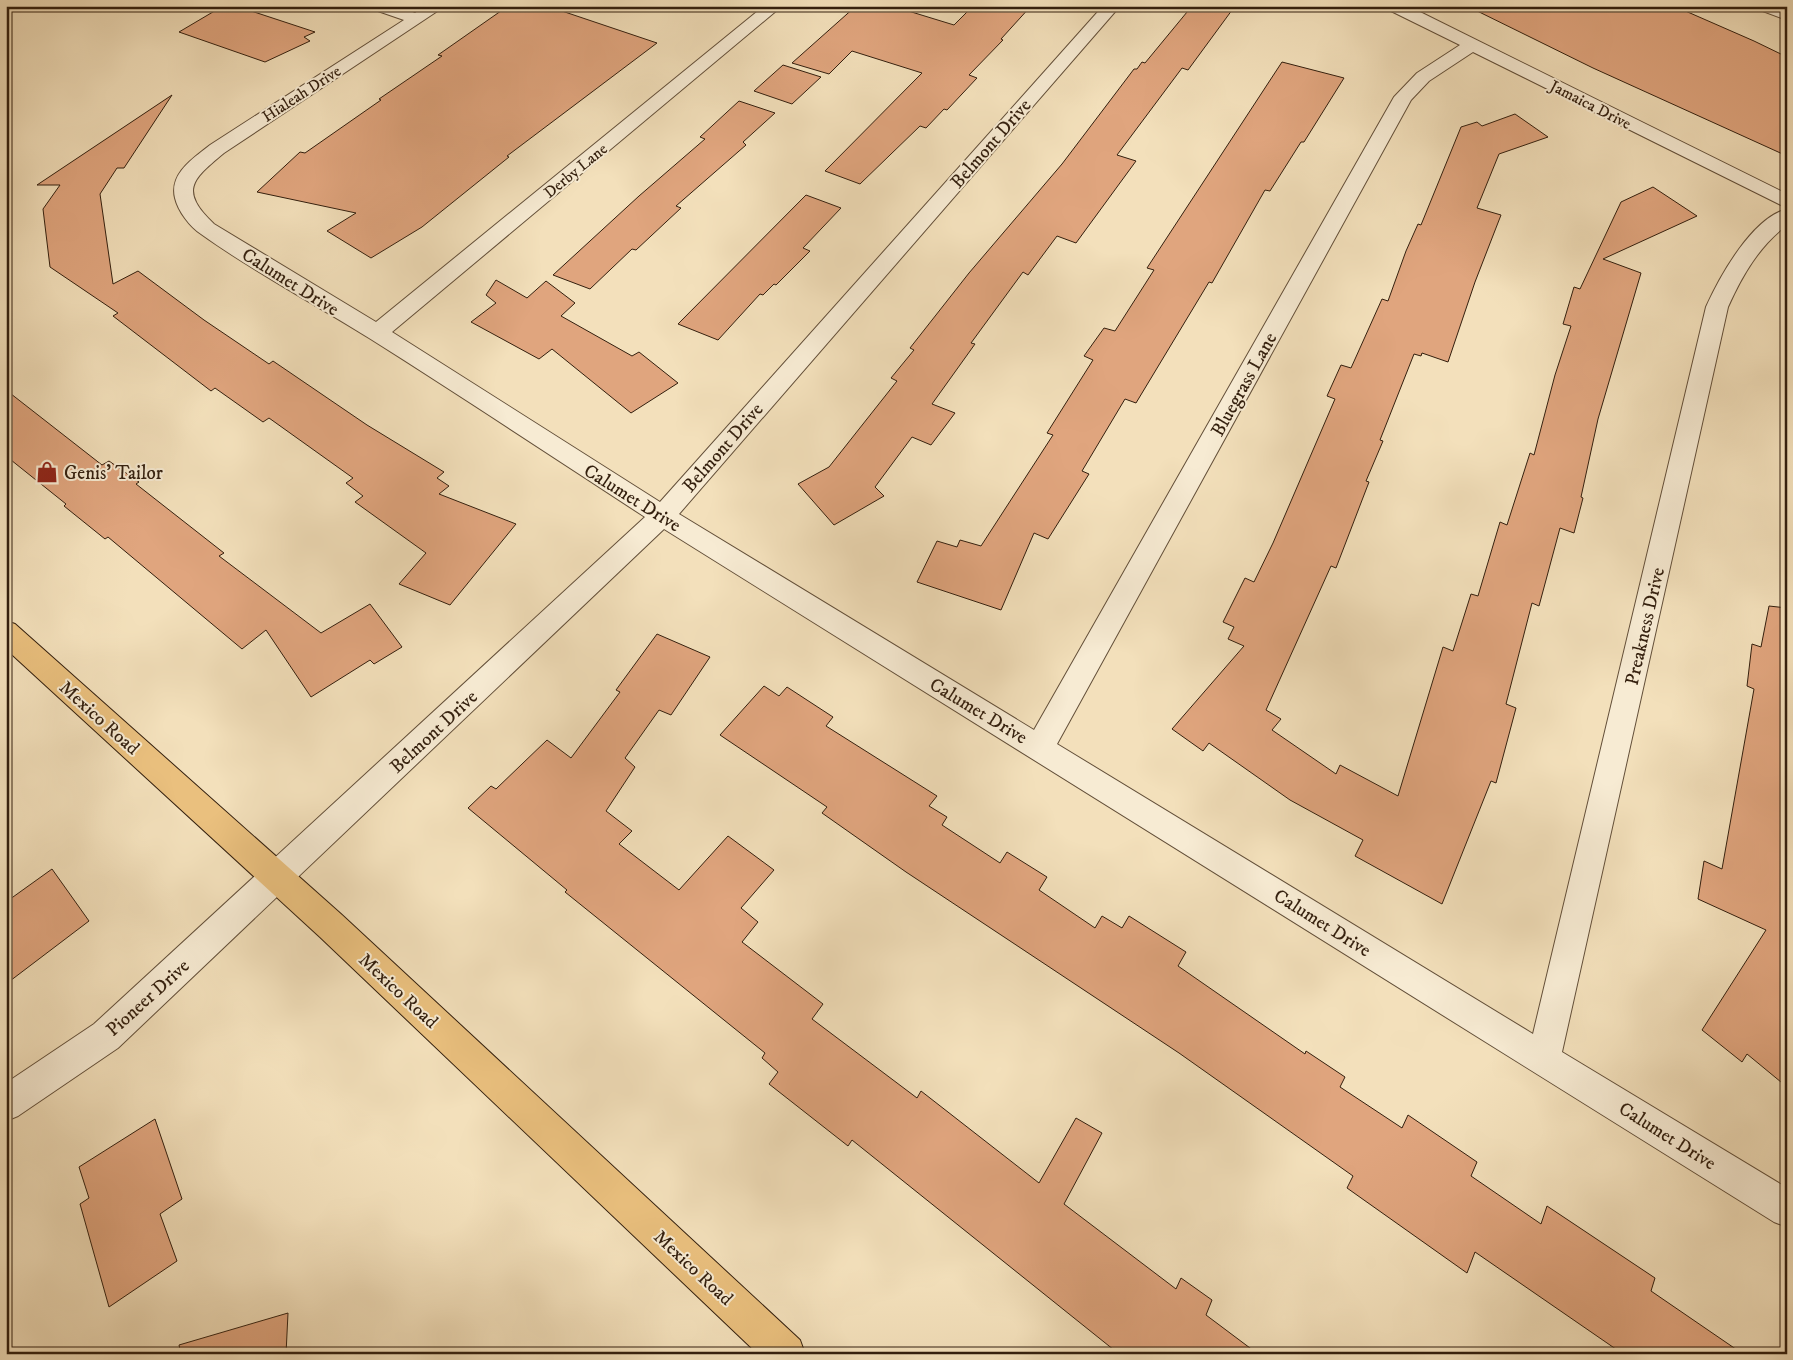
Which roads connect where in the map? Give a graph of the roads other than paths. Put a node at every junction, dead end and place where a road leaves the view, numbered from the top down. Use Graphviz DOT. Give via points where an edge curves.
graph roads {
  1 [pos="380,6"];
  2 [pos="437,6"];
  3 [pos="774,6"];
  4 [pos="1112,6"];
  5 [pos="1395,6"];
  6 [pos="1766,6"];
  7 [pos="1787,15"];
  8 [pos="417,19"];
  9 [pos="1472,45"];
  10 [pos="183,196"];
  11 [pos="1787,202"];
  12 [pos="1787,215"];
  13 [pos="377,334"];
  14 [pos="662,516"];
  15 [pos="6,632"];
  16 [pos="1040,747"];
  17 [pos="278,877"];
  18 [pos="1544,1059"];
  19 [pos="6,1104"];
  20 [pos="1787,1209"];
  21 [pos="786,1354"];
  1 -- 8 [label="street"];
  2 -- 8 [label="street, Hialeah Drive"];
  3 -- 13 [label="street, Derby Lane"];
  4 -- 14 [label="street, Belmont Drive"];
  5 -- 9 [label="street, Jamaica Drive"];
  6 -- 7 [label="street"];
  8 -- 10 [label="street, Hialeah Drive" via="217,149 188,175"];
  9 -- 11 [label="street, Jamaica Drive"];
  9 -- 16 [label="street, Bluegrass Lane" via="1423,78 1403,97"];
  10 -- 13 [label="street, Calumet Drive" via="191,214 207,228"];
  12 -- 18 [label="street, Preakness Drive" via="1761,236 1727,283 1717,307"];
  13 -- 14 [label="street, Calumet Drive"];
  14 -- 16 [label="street, Calumet Drive"];
  14 -- 17 [label="street, Belmont Drive"];
  15 -- 17 [label="main road, Mexico Road"];
  16 -- 18 [label="street, Calumet Drive"];
  17 -- 19 [label="street, Pioneer Drive" via="106,1036"];
  17 -- 21 [label="main road, Mexico Road"];
  18 -- 20 [label="street, Calumet Drive"];
}
